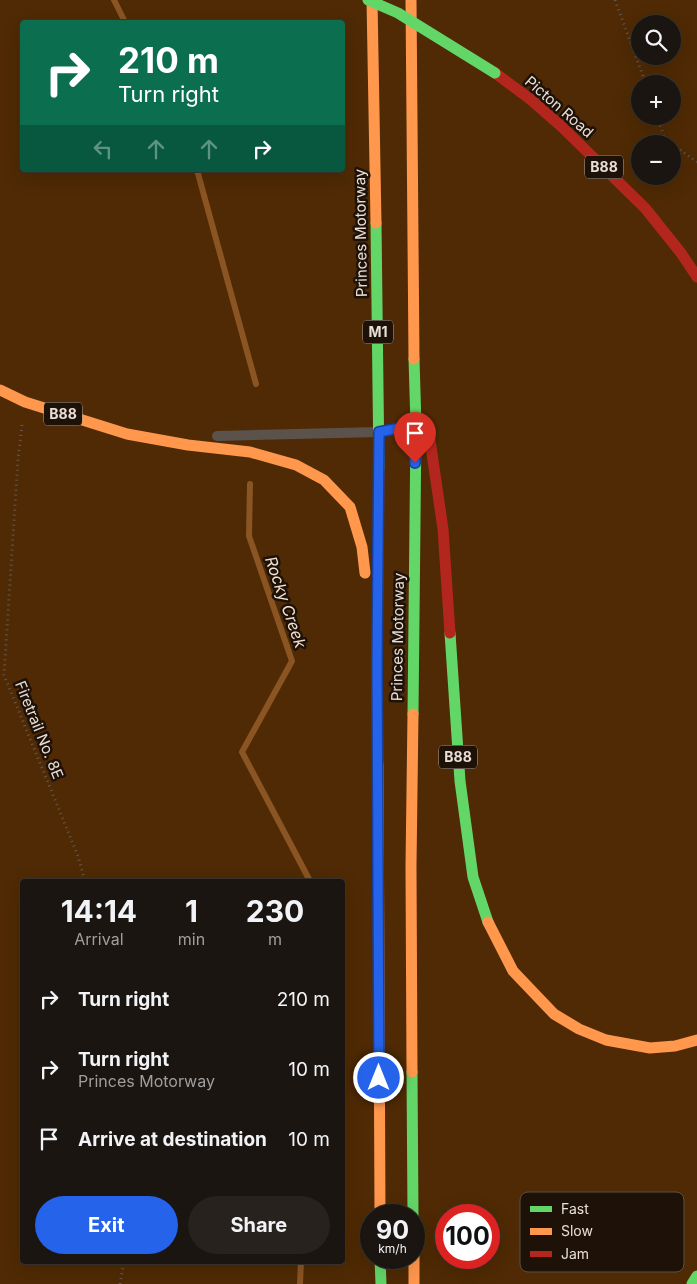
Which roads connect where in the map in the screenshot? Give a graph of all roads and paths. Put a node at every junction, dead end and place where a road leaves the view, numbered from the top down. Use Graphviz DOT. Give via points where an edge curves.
graph roads {
  1 [pos="368,0"];
  2 [pos="372,0"];
  3 [pos="411,0"];
  4 [pos="615,0"];
  5 [pos="643,75"];
  6 [pos="681,150"];
  7 [pos="697,162"];
  8 [pos="697,277"];
  9 [pos="413,327"];
  10 [pos="0,390"];
  11 [pos="25,402"];
  12 [pos="416,425"];
  13 [pos="379,432"];
  14 [pos="147,438"];
  15 [pos="377,665"];
  16 [pos="84,879"];
  17 [pos="697,1040"];
  18 [pos="380,1204"];
  19 [pos="414,1204"];
  20 [pos="123,1264"];
  21 [pos="380,1269"];
  22 [pos="414,1269"];
  23 [pos="697,1276"];
  24 [pos="120,1284"];
  25 [pos="381,1284"];
  26 [pos="414,1284"];
  27 [pos="692,1284"];
  1 -- 8 [label="main road, Picton Road / B88, bridge" via="398,13 530,98 645,208"];
  2 -- 13 [label="main road, Princes Motorway / M1"];
  3 -- 9 [label="main road, Princes Motorway / M1"];
  4 -- 5 [label="path"];
  6 -- 7 [label="path"];
  9 -- 12 [label="main road, Princes Motorway / M1"];
  9 -- 17 [label="main road, B88" via="443,529 460,781 473,877 489,925 513,971 554,1014 579,1029 606,1040 650,1048"];
  10 -- 11 [label="main road, B88"];
  11 -- 14 [label="main road, B88"];
  11 -- 16 [label="path, Firetrail No. 8E" via="18,459 4,675"];
  12 -- 13 [label="lane"];
  12 -- 19 [label="main road, Princes Motorway / M1" via="411,866"];
  13 -- 14 [label="lane"];
  13 -- 15 [label="main road, Princes Motorway / M1"];
  14 -- 15 [label="main road, B88" via="250,452 296,465 324,480 350,506 362,547"];
  15 -- 18 [label="main road, Princes Motorway / M1"];
  20 -- 24 [label="path"];
  21 -- 25 [label="main road"];
  22 -- 26 [label="main road"];
  23 -- 27 [label="main road"];
}
